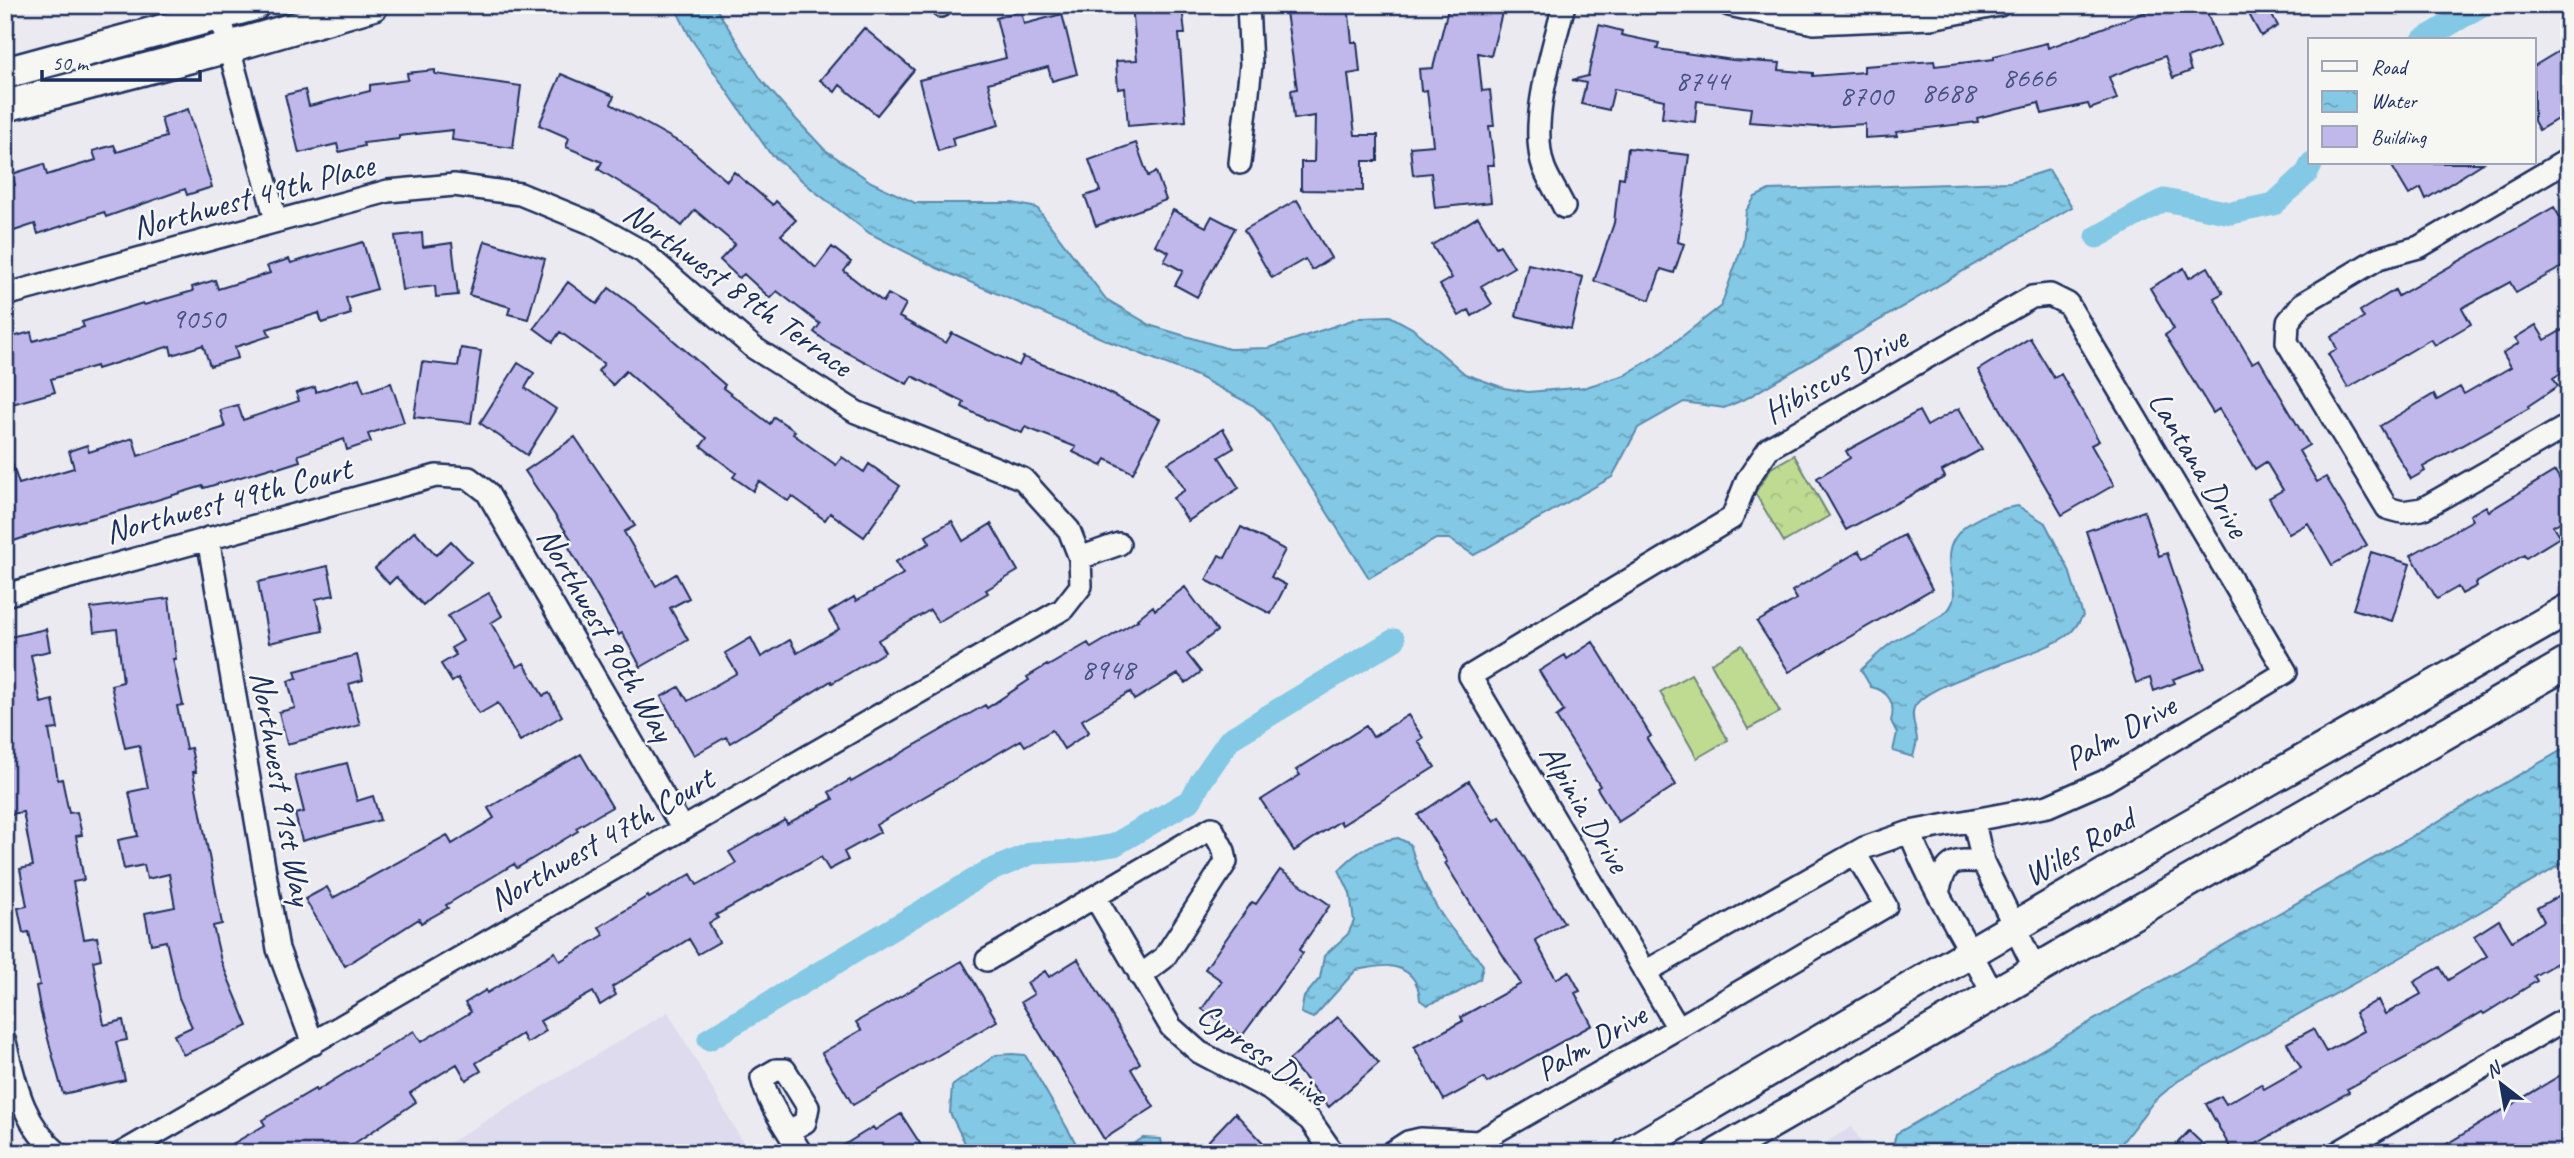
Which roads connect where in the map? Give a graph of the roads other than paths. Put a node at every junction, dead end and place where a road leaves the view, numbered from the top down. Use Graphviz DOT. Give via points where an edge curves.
graph roads {
  1 [pos="254,5"];
  2 [pos="373,5"];
  3 [pos="1248,5"];
  4 [pos="1564,5"];
  5 [pos="1729,5"];
  6 [pos="2000,5"];
  7 [pos="218,10"];
  8 [pos="229,47"];
  9 [pos="5,73"];
  10 [pos="5,106"];
  11 [pos="2569,159"];
  12 [pos="1240,163"];
  13 [pos="520,194"];
  14 [pos="1564,207"];
  15 [pos="276,220"];
  16 [pos="5,295"];
  17 [pos="2050,295"];
  18 [pos="2569,425"];
  19 [pos="469,478"];
  20 [pos="208,538"];
  21 [pos="1119,544"];
  22 [pos="1080,558"];
  23 [pos="5,595"];
  24 [pos="2569,609"];
  25 [pos="2569,662"];
  26 [pos="2286,672"];
  27 [pos="1470,676"];
  28 [pos="1974,822"];
  29 [pos="682,828"];
  30 [pos="1910,832"];
  31 [pos="1855,853"];
  32 [pos="1983,862"];
  33 [pos="1938,893"];
  34 [pos="1096,897"];
  35 [pos="2013,927"];
  36 [pos="1972,951"];
  37 [pos="987,960"];
  38 [pos="2036,971"];
  39 [pos="1645,972"];
  40 [pos="1140,976"];
  41 [pos="1993,995"];
  42 [pos="2569,1017"];
  43 [pos="1678,1028"];
  44 [pos="5,1042"];
  45 [pos="313,1044"];
  46 [pos="789,1132"];
  47 [pos="56,1152"];
  48 [pos="122,1153"];
  49 [pos="800,1153"];
  50 [pos="1333,1153"];
  51 [pos="1391,1153"];
  52 [pos="1628,1153"];
  53 [pos="1718,1153"];
  54 [pos="2337,1153"];
  1 -- 7 [label="main road"];
  2 -- 8 [label="main road"];
  3 -- 12 [label="street" via="1251,65"];
  4 -- 14 [label="street" via="1538,122 1543,166"];
  5 -- 6 [label="street" via="1814,23 1931,18"];
  7 -- 8 [label="street"];
  7 -- 9 [label="main road"];
  8 -- 10 [label="main road"];
  8 -- 15 [label="street"];
  11 -- 18 [label="street" via="2419,247 2379,258 2302,304 2288,322 2287,342 2387,508 2402,512 2422,509"];
  13 -- 15 [label="street, Northwest 49th Place" via="454,186 388,191"];
  13 -- 22 [label="street, Northwest 89th Terrace" via="591,223 643,251 754,348 856,412 1023,479 1069,530"];
  15 -- 16 [label="street, Northwest 49th Place"];
  17 -- 26 [label="street, Lantana Drive" via="2068,304"];
  17 -- 27 [label="street, Hibiscus Drive" via="2032,297 1769,448 1747,480 1732,518"];
  19 -- 20 [label="street, Northwest 49th Court" via="436,476"];
  19 -- 29 [label="street, Northwest 90th Way" via="487,492"];
  20 -- 23 [label="street, Northwest 49th Court"];
  20 -- 45 [label="street, Northwest 91st Way" via="278,948"];
  21 -- 22 [label="street"];
  22 -- 29 [label="street, Northwest 47th Court" via="1081,586 1063,609"];
  24 -- 35 [label="main road, Wiles Road"];
  25 -- 38 [label="main road"];
  26 -- 28 [label="street, Palm Drive" via="2105,781 2048,806"];
  27 -- 39 [label="street, Alpinia Drive"];
  28 -- 30 [label="street, Palm Drive"];
  28 -- 32 [label="street"];
  29 -- 45 [label="street, Northwest 47th Court"];
  30 -- 31 [label="street, Palm Drive"];
  30 -- 33 [label="street"];
  31 -- 39 [label="street, Palm Drive"];
  31 -- 43 [label="street" via="1886,906"];
  32 -- 33 [label="street" via="1962,860 1947,866"];
  32 -- 35 [label="street"];
  33 -- 36 [label="street"];
  34 -- 37 [label="street"];
  34 -- 40 [label="street, Cypress Drive"];
  34 -- 40 [label="street" via="1212,828 1226,862 1164,958"];
  35 -- 36 [label="main road, Wiles Road"];
  35 -- 38 [label="street"];
  36 -- 41 [label="street"];
  36 -- 52 [label="main road, Wiles Road"];
  38 -- 41 [label="main road"];
  39 -- 43 [label="street, Palm Drive"];
  40 -- 50 [label="street, Cypress Drive" via="1171,1027 1199,1052 1290,1104 1310,1121"];
  41 -- 53 [label="main road"];
  42 -- 54 [label="street"];
  43 -- 51 [label="street, Palm Drive" via="1478,1142 1421,1139"];
  44 -- 47 [label="street" via="18,1095 34,1126"];
  45 -- 48 [label="street, Northwest 47th Court"];
  46 -- 49 [label="street"];
}
